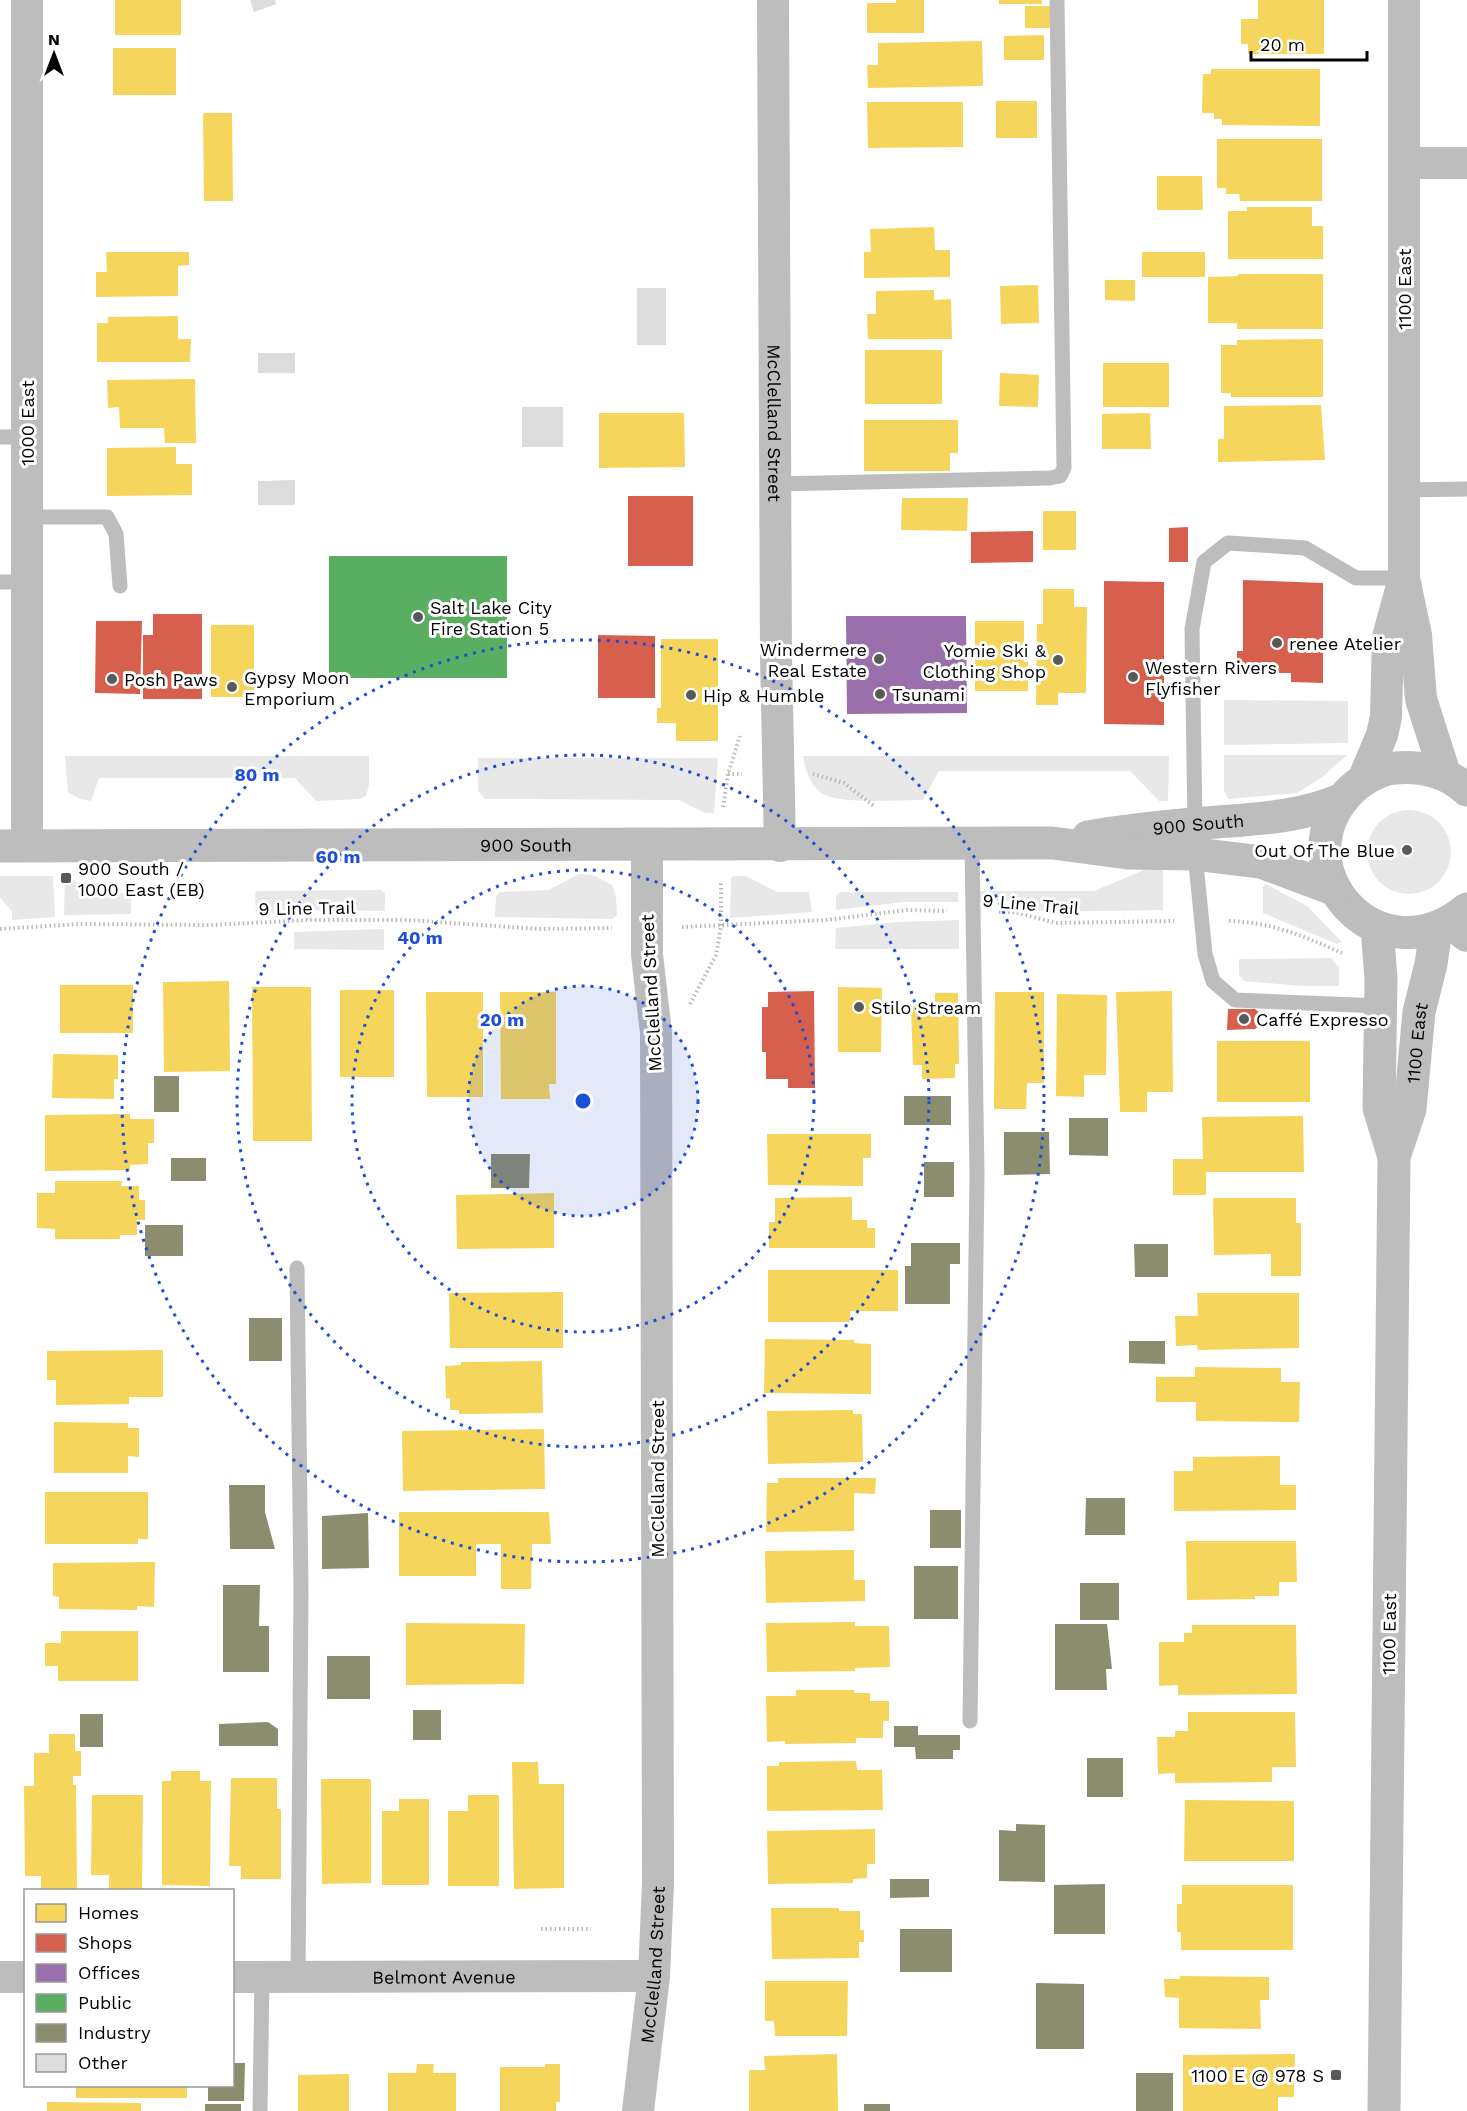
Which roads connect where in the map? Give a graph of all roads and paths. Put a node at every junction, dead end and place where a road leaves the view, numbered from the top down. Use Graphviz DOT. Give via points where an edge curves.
graph roads {
  1 [pos="27,0"];
  2 [pos="773,0"];
  3 [pos="1057,0"];
  4 [pos="1404,0"];
  5 [pos="1404,163"];
  6 [pos="1467,163"];
  7 [pos="14,437"];
  8 [pos="775,484"];
  9 [pos="1467,489"];
  10 [pos="1404,490"];
  11 [pos="28,517"];
  12 [pos="1404,578"];
  13 [pos="14,582"];
  14 [pos="120,586"];
  15 [pos="736,751"];
  16 [pos="1456,782"];
  17 [pos="1353,789"];
  18 [pos="723,812"];
  19 [pos="1195,839"];
  20 [pos="972,844"];
  21 [pos="14,846"];
  22 [pos="647,846"];
  23 [pos="780,846"];
  24 [pos="721,876"];
  25 [pos="1336,890"];
  26 [pos="973,912"];
  27 [pos="1203,920"];
  28 [pos="1455,924"];
  29 [pos="675,927"];
  30 [pos="721,927"];
  31 [pos="1377,927"];
  32 [pos="614,928"];
  33 [pos="0,929"];
  34 [pos="1345,954"];
  35 [pos="1380,1006"];
  36 [pos="685,1013"];
  37 [pos="1394,1157"];
  38 [pos="297,1268"];
  39 [pos="970,1721"];
  40 [pos="541,1929"];
  41 [pos="591,1929"];
  42 [pos="654,1976"];
  43 [pos="0,1977"];
  44 [pos="24,1977"];
  45 [pos="247,1977"];
  46 [pos="298,1977"];
  47 [pos="260,2111"];
  48 [pos="638,2111"];
  49 [pos="1384,2111"];
  1 -- 7 [label="street, 1000 East"];
  2 -- 8 [label="street, McClelland Street"];
  3 -- 8 [label="lane" via="1064,468 1060,476"];
  4 -- 5 [label="street, 1100 East"];
  5 -- 6 [label="street"];
  5 -- 10 [label="street, 1100 East"];
  7 -- 11 [label="street, 1000 East"];
  8 -- 23 [label="street, McClelland Street"];
  9 -- 10 [label="lane"];
  10 -- 12 [label="street, 1100 East"];
  11 -- 13 [label="street, 1000 East"];
  11 -- 14 [label="lane" via="107,517 116,534"];
  12 -- 16 [label="street, 1100 East" via="1416,635 1421,699"];
  12 -- 17 [label="street, 1100 East" via="1388,637 1382,735"];
  12 -- 19 [label="lane" via="1356,578 1305,548 1228,543 1204,562 1192,629"];
  13 -- 21 [label="street, 1000 East"];
  15 -- 18 [label="path" via="728,774"];
  16 -- 17 [label="street, 900 South" via="1417,767 1389,769"];
  17 -- 19 [label="street, 900 South" via="1315,811 1260,820"];
  17 -- 25 [label="street" via="1333,815 1327,834 1328,872"];
  19 -- 20 [label="street, 900 South"];
  19 -- 25 [label="street, 900 South"];
  19 -- 27 [label="lane"];
  20 -- 23 [label="street, 900 South"];
  20 -- 26 [label="lane"];
  21 -- 22 [label="street, 900 South"];
  22 -- 23 [label="street, 900 South"];
  22 -- 42 [label="street, McClelland Street" via="647,955 656,1033 658,1883"];
  24 -- 30 [label="path"];
  25 -- 31 [label="street" via="1360,918"];
  26 -- 27 [label="path, 9 Line Trail" via="1014,912 1056,923"];
  26 -- 30 [label="path, 9 Line Trail" via="907,910"];
  26 -- 39 [label="lane" via="978,1175"];
  27 -- 34 [label="path, 9 Line Trail" via="1262,923"];
  27 -- 35 [label="lane" via="1204,954 1213,981 1235,1000"];
  28 -- 31 [label="street" via="1416,933 1396,933"];
  28 -- 37 [label="street, 1100 East" via="1424,984 1410,1109"];
  29 -- 30 [label="path, 9 Line Trail"];
  30 -- 36 [label="path" via="716,955"];
  31 -- 35 [label="street, 1100 East"];
  32 -- 33 [label="path, 9 Line Trail" via="309,920"];
  35 -- 37 [label="street, 1100 East" via="1379,1107"];
  37 -- 49 [label="street, 1100 East"];
  38 -- 46 [label="lane" via="301,1592"];
  40 -- 41 [label="path"];
  42 -- 46 [label="street, Belmont Avenue"];
  42 -- 48 [label="street, McClelland Street"];
  43 -- 44 [label="street"];
  45 -- 46 [label="street, Belmont Avenue"];
  45 -- 47 [label="lane"];
}
